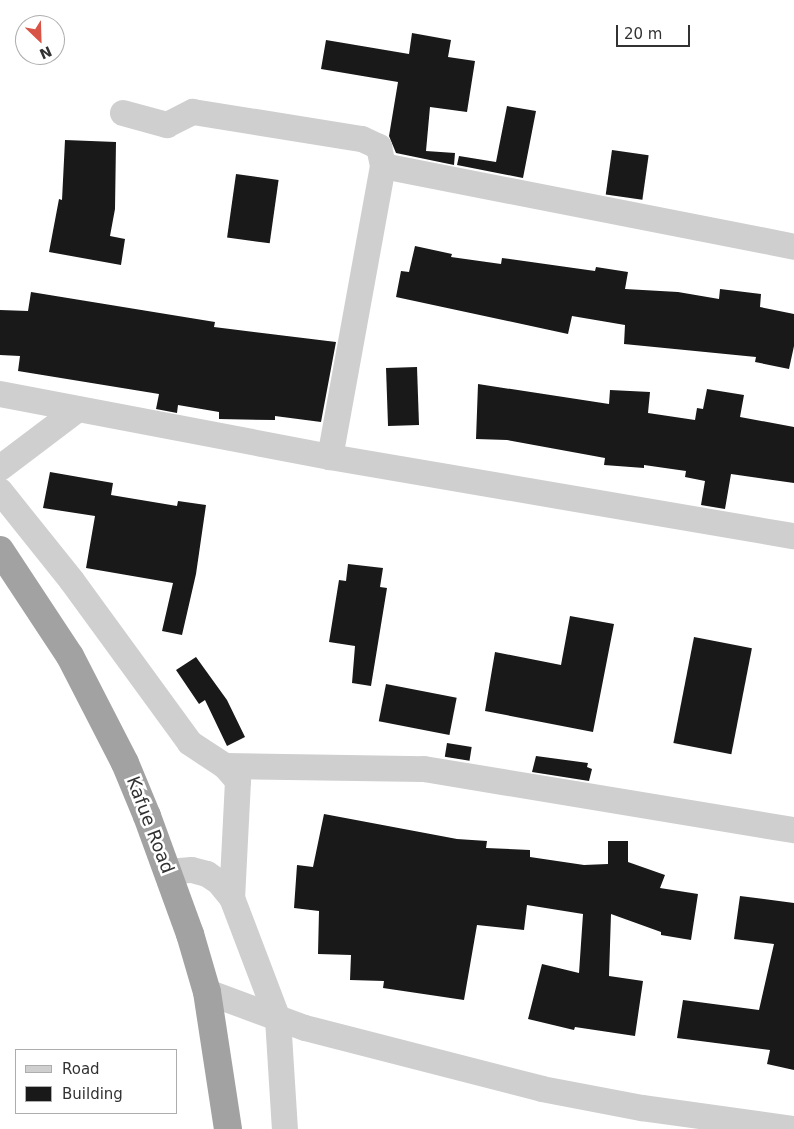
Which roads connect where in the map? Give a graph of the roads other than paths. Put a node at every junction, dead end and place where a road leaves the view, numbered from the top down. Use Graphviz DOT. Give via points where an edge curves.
graph roads {
  1 [pos="123,113"];
  2 [pos="383,166"];
  3 [pos="794,247"];
  4 [pos="0,394"];
  5 [pos="77,410"];
  6 [pos="330,457"];
  7 [pos="0,468"];
  8 [pos="0,491"];
  9 [pos="794,536"];
  10 [pos="0,550"];
  11 [pos="225,766"];
  12 [pos="794,830"];
  13 [pos="168,872"];
  14 [pos="232,898"];
  15 [pos="207,992"];
  16 [pos="278,1019"];
  17 [pos="228,1129"];
  18 [pos="285,1129"];
  19 [pos="794,1129"];
  1 -- 2 [label="street" via="167,125 193,112 362,139 379,147"];
  2 -- 3 [label="street"];
  2 -- 6 [label="street"];
  4 -- 5 [label="street"];
  5 -- 6 [label="street"];
  5 -- 7 [label="street"];
  6 -- 9 [label="street"];
  8 -- 11 [label="street" via="72,581 190,743"];
  10 -- 13 [label="highway, Kafue Road" via="39,604 96,704 129,772"];
  11 -- 12 [label="street" via="424,769"];
  11 -- 14 [label="street" via="238,781"];
  13 -- 14 [label="street" via="192,870 207,874 220,882"];
  13 -- 15 [label="highway, Kafue Road"];
  14 -- 16 [label="street"];
  15 -- 16 [label="street"];
  15 -- 17 [label="highway, Kafue Road"];
  16 -- 18 [label="street"];
  16 -- 19 [label="street" via="542,1089 642,1108"];
}
